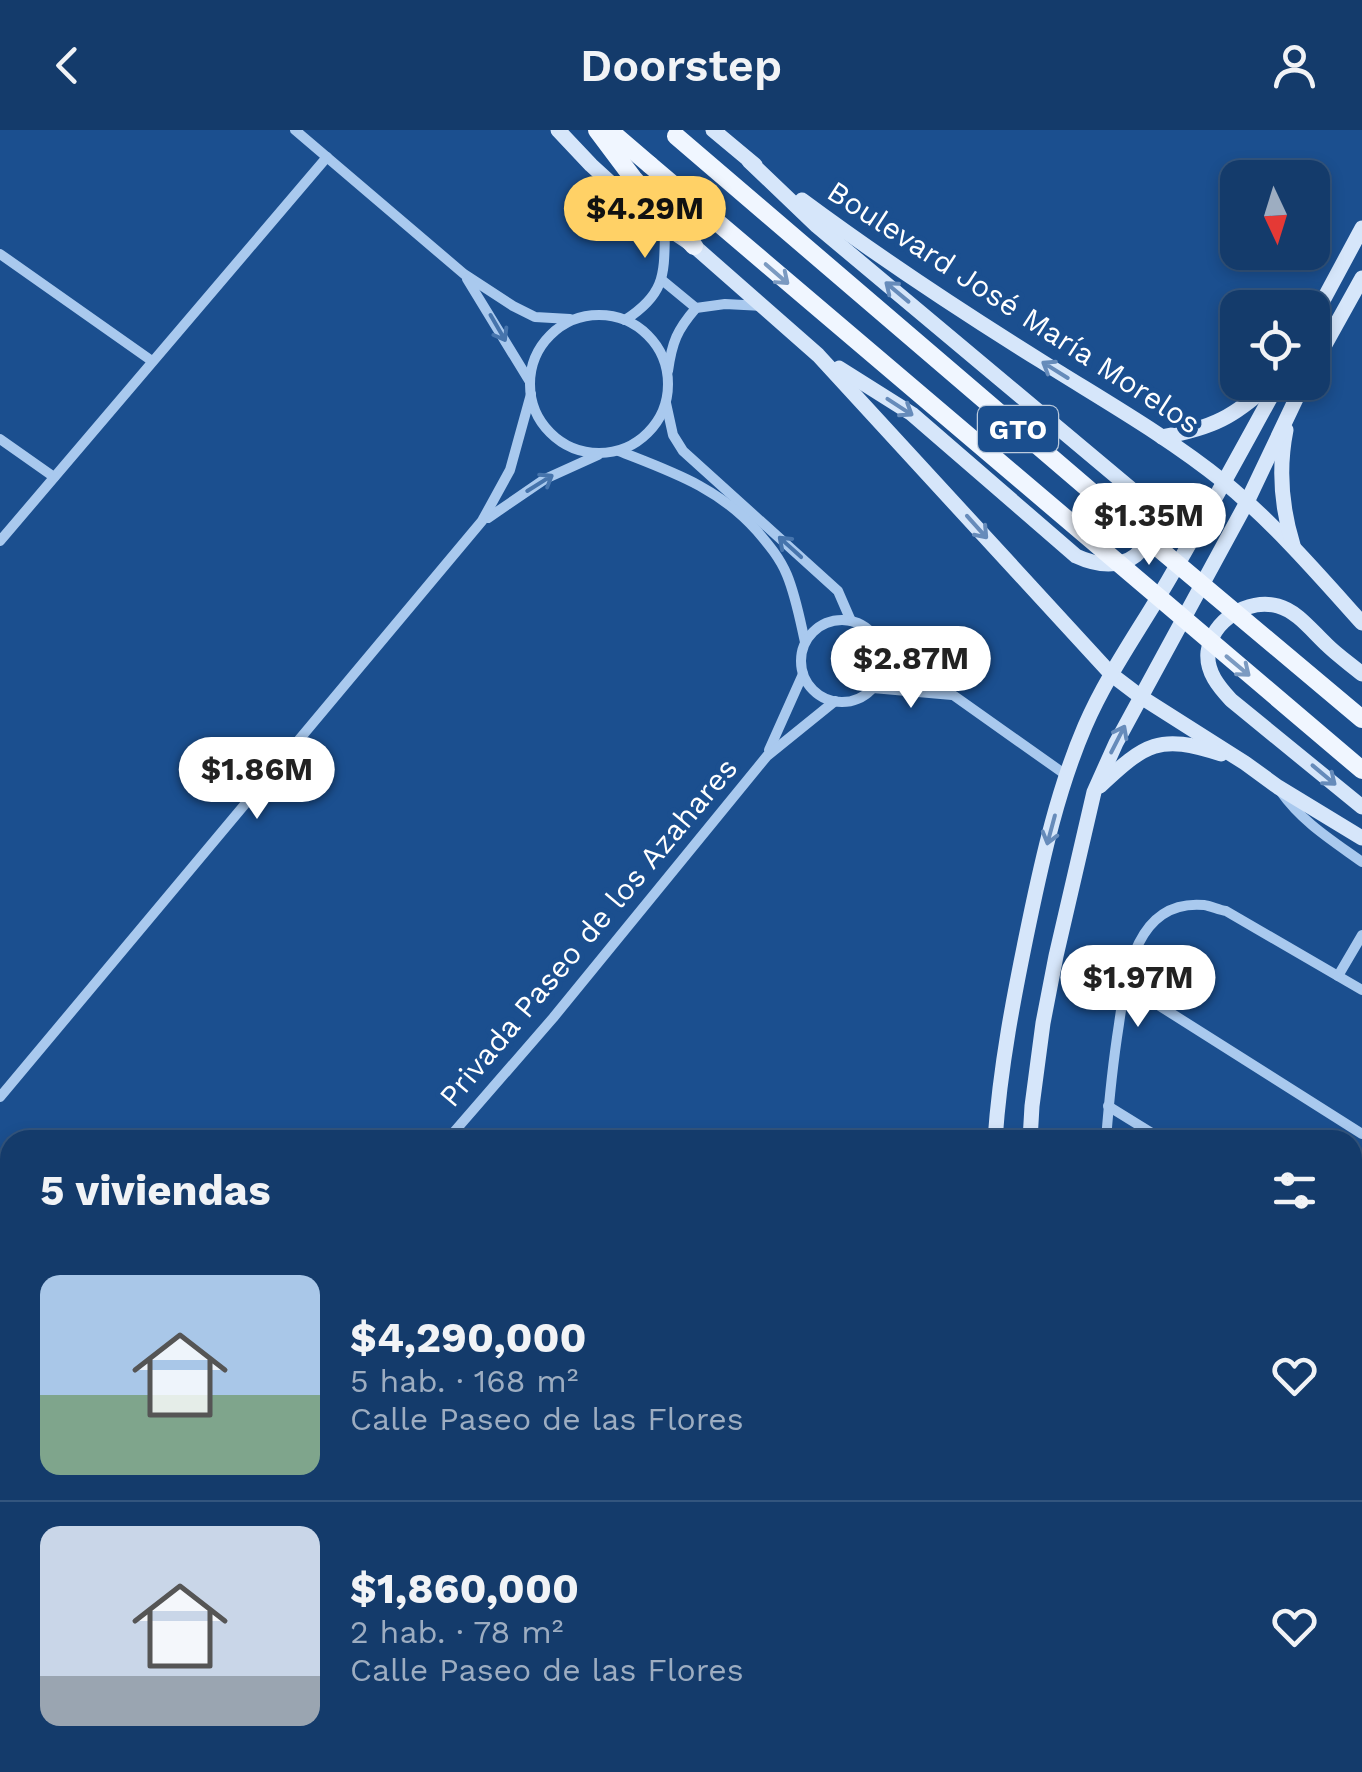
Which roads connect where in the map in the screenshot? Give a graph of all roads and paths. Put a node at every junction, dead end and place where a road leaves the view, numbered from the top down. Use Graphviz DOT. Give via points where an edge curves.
graph roads {
  1 [pos="295,130"];
  2 [pos="558,130"];
  3 [pos="597,130"];
  4 [pos="609,130"];
  5 [pos="713,130"];
  6 [pos="672,133"];
  7 [pos="327,157"];
  8 [pos="749,160"];
  9 [pos="666,228"];
  10 [pos="1362,228"];
  11 [pos="694,246"];
  12 [pos="0,254"];
  13 [pos="464,274"];
  14 [pos="1362,278"];
  15 [pos="662,280"];
  16 [pos="1329,290"];
  17 [pos="764,306"];
  18 [pos="696,308"];
  19 [pos="576,320"];
  20 [pos="626,320"];
  21 [pos="1330,336"];
  22 [pos="818,355"];
  23 [pos="152,361"];
  24 [pos="668,372"];
  25 [pos="530,388"];
  26 [pos="1253,400"];
  27 [pos="1266,400"];
  28 [pos="1295,400"];
  29 [pos="666,404"];
  30 [pos="1292,406"];
  31 [pos="1162,436"];
  32 [pos="0,439"];
  33 [pos="618,451"];
  34 [pos="602,453"];
  35 [pos="54,477"];
  36 [pos="1223,482"];
  37 [pos="1246,502"];
  38 [pos="482,521"];
  39 [pos="0,541"];
  40 [pos="1294,548"];
  41 [pos="852,620"];
  42 [pos="1362,623"];
  43 [pos="805,642"];
  44 [pos="880,645"];
  45 [pos="803,674"];
  46 [pos="1112,674"];
  47 [pos="1362,674"];
  48 [pos="873,688"];
  49 [pos="953,695"];
  50 [pos="1142,697"];
  51 [pos="835,701"];
  52 [pos="1362,719"];
  53 [pos="767,756"];
  54 [pos="1245,763"];
  55 [pos="1362,770"];
  56 [pos="1066,775"];
  57 [pos="1278,787"];
  58 [pos="1094,792"];
  59 [pos="1362,807"];
  60 [pos="1362,838"];
  61 [pos="1362,862"];
  62 [pos="1362,935"];
  63 [pos="1338,976"];
  64 [pos="1125,984"];
  65 [pos="1362,990"];
  66 [pos="0,1097"];
  67 [pos="998,1104"];
  68 [pos="1032,1106"];
  69 [pos="1108,1106"];
  70 [pos="456,1130"];
  71 [pos="996,1130"];
  72 [pos="1031,1130"];
  73 [pos="1107,1130"];
  74 [pos="1147,1130"];
  75 [pos="1356,1130"];
  1 -- 7 [label="street"];
  2 -- 9 [label="street"];
  3 -- 11 [label="main road"];
  4 -- 55 [label="main road, GTO, one-way, bridge"];
  5 -- 8 [label="street, Boulevard José María Morelos"];
  6 -- 52 [label="main road, Boulevard José María Morelos / GTO, bridge"];
  7 -- 13 [label="street"];
  7 -- 23 [label="street"];
  22 -- 8 [label="street, one-way" via="912,414 1076,556 1113,566 1140,552 1147,521 1130,488 817,226"];
  31 -- 8 [label="street, Boulevard José María Morelos, one-way" via="949,302"];
  9 -- 11 [label="street"];
  9 -- 15 [label="street"];
  10 -- 16 [label="street"];
  11 -- 17 [label="street"];
  12 -- 23 [label="street"];
  13 -- 19 [label="street" via="535,317"];
  13 -- 25 [label="street, one-way"];
  14 -- 21 [label="street"];
  15 -- 18 [label="street"];
  15 -- 20 [label="street" via="649,302"];
  17 -- 18 [label="street"];
  17 -- 22 [label="street"];
  18 -- 24 [label="street" via="674,340"];
  19 -- 20 [label="street"];
  19 -- 25 [label="street" via="539,350"];
  20 -- 24 [label="street" via="660,350"];
  22 -- 46 [label="street, one-way"];
  23 -- 35 [label="street"];
  24 -- 29 [label="street"];
  25 -- 34 [label="street" via="535,410 555,437"];
  25 -- 38 [label="street" via="510,470"];
  26 -- 31 [label="street" via="1199,430"];
  27 -- 36 [label="street"];
  28 -- 30 [label="street"];
  29 -- 33 [label="street" via="643,438"];
  41 -- 29 [label="street, one-way" via="838,591 683,450"];
  30 -- 37 [label="street"];
  30 -- 40 [label="street" via="1281,486"];
  31 -- 36 [label="street, Boulevard José María Morelos"];
  32 -- 35 [label="street"];
  33 -- 34 [label="street"];
  33 -- 43 [label="street" via="704,486 746,518 785,571"];
  38 -- 34 [label="street, one-way" via="545,479"];
  35 -- 39 [label="street"];
  36 -- 37 [label="street, Boulevard José María Morelos"];
  36 -- 46 [label="street"];
  37 -- 40 [label="street, Boulevard José María Morelos"];
  37 -- 50 [label="street"];
  38 -- 66 [label="street"];
  40 -- 42 [label="street, Boulevard José María Morelos"];
  41 -- 43 [label="street" via="833,620"];
  41 -- 44 [label="street"];
  43 -- 45 [label="street"];
  44 -- 48 [label="street" via="884,660"];
  44 -- 49 [label="street" via="905,654"];
  45 -- 51 [label="street" via="821,696"];
  45 -- 53 [label="street, Privada Paseo de los Azahares"];
  46 -- 50 [label="street"];
  46 -- 56 [label="street"];
  47 -- 59 [label="street, one-way" via="1280,606 1238,611 1221,624 1208,653 1216,683 1231,700"];
  48 -- 49 [label="street"];
  48 -- 51 [label="street"];
  49 -- 56 [label="street"];
  50 -- 54 [label="street"];
  58 -- 50 [label="street, one-way"];
  51 -- 53 [label="street, Privada Paseo de los Azahares"];
  53 -- 70 [label="street, Privada Paseo de los Azahares"];
  54 -- 57 [label="street"];
  54 -- 58 [label="street" via="1182,744 1154,745"];
  56 -- 67 [label="street, one-way" via="1026,936"];
  57 -- 60 [label="street"];
  57 -- 61 [label="street" via="1311,826"];
  58 -- 68 [label="street" via="1056,956"];
  62 -- 63 [label="street"];
  63 -- 64 [label="street" via="1256,926 1203,905 1164,914 1150,925"];
  63 -- 65 [label="street"];
  64 -- 69 [label="street"];
  64 -- 75 [label="street"];
  67 -- 68 [label="street"];
  67 -- 71 [label="street"];
  68 -- 72 [label="street"];
  69 -- 73 [label="street"];
  69 -- 74 [label="street"];
}
